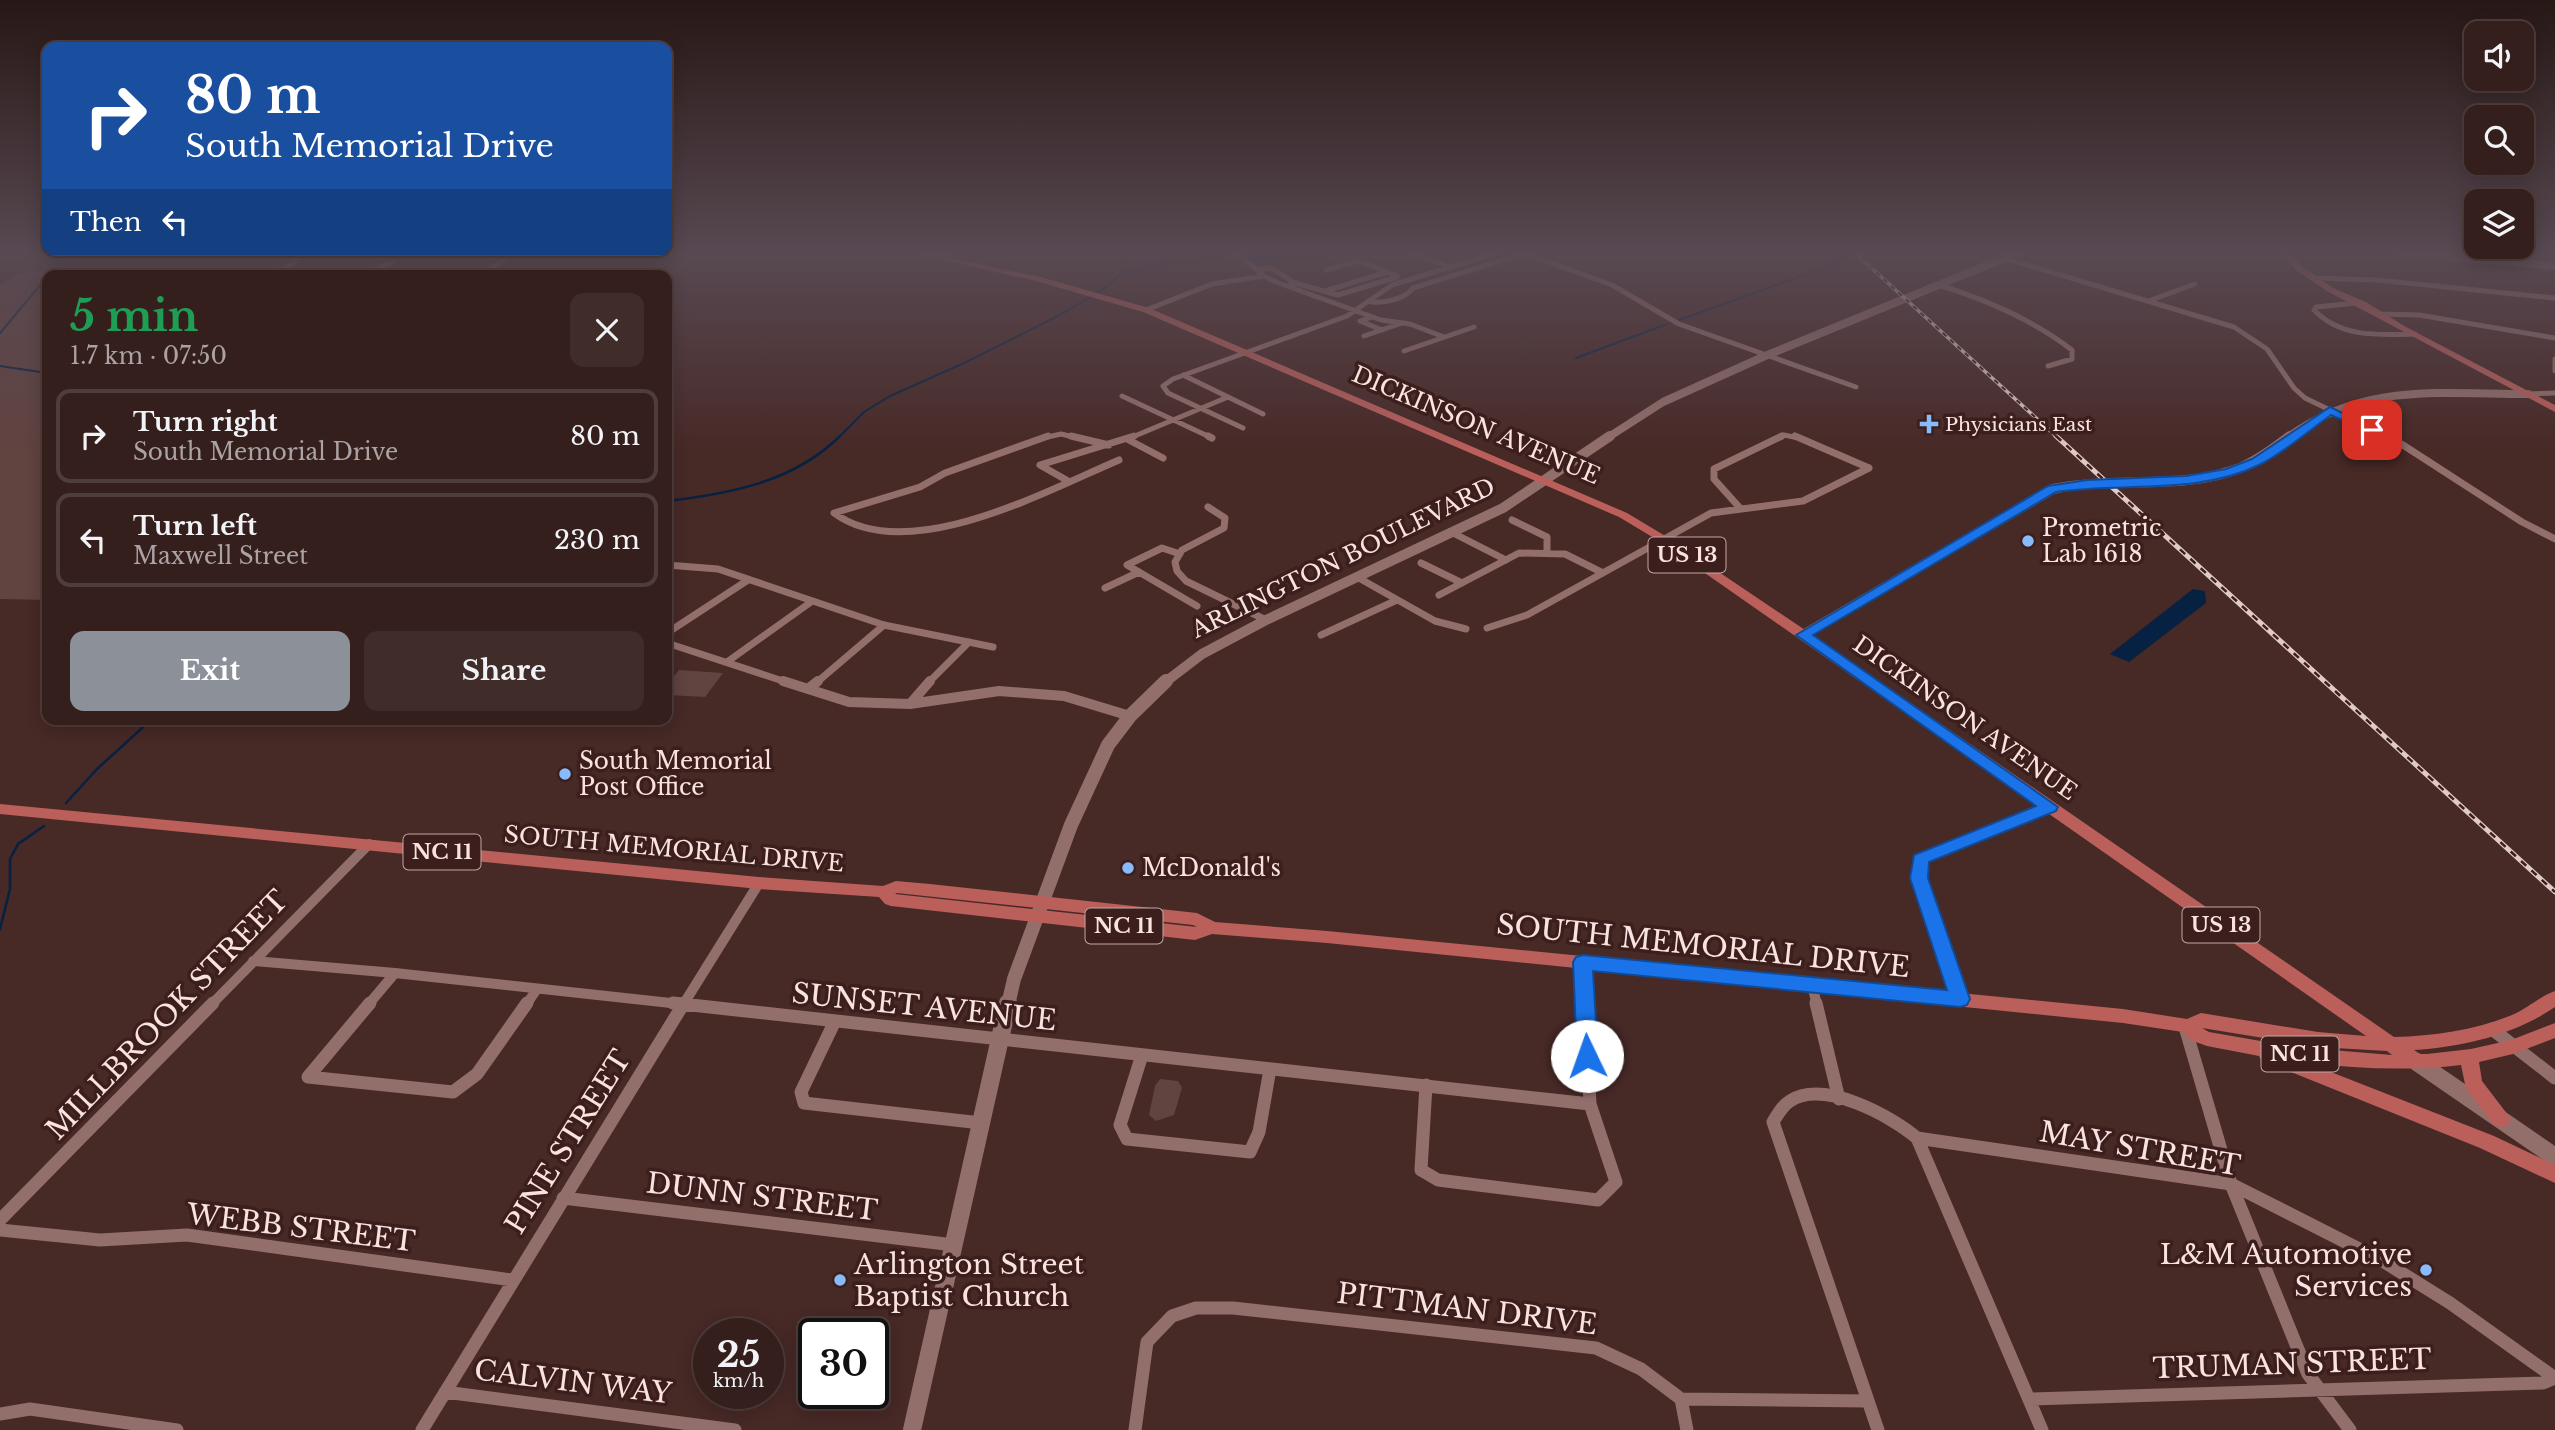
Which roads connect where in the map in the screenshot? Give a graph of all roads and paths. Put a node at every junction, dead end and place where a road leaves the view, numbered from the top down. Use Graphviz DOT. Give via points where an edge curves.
graph roads {
  1 [pos="1167,319"];
  2 [pos="1336,319"];
  3 [pos="1367,319"];
  4 [pos="1381,319"];
  5 [pos="1667,319"];
  6 [pos="1856,319"];
  7 [pos="2025,319"];
  8 [pos="2215,319"];
  9 [pos="2325,319"];
  10 [pos="2386,319"];
  11 [pos="2389,319"];
  12 [pos="2437,319"];
  13 [pos="1404,323"];
  14 [pos="1475,327"];
  15 [pos="1382,330"];
  16 [pos="2415,334"];
  17 [pos="1364,336"];
  18 [pos="1444,337"];
  19 [pos="2555,338"];
  20 [pos="1404,351"];
  21 [pos="1245,352"];
  22 [pos="1765,356"];
  23 [pos="2555,359"];
  24 [pos="2048,366"];
  25 [pos="2555,371"];
  26 [pos="1183,375"];
  27 [pos="1853,388"];
  28 [pos="2555,393"];
  29 [pos="2528,394"];
  30 [pos="1122,396"];
  31 [pos="1228,397"];
  32 [pos="1199,408"];
  33 [pos="2555,409"];
  34 [pos="2330,411"];
  35 [pos="1264,414"];
  36 [pos="1172,418"];
  37 [pos="1242,428"];
  38 [pos="1127,439"];
  39 [pos="1212,439"];
  40 [pos="1109,445"];
  41 [pos="1163,458"];
  42 [pos="1119,460"];
  43 [pos="1068,481"];
  44 [pos="1547,481"];
  45 [pos="1208,507"];
  46 [pos="1740,508"];
  47 [pos="1512,520"];
  48 [pos="1453,533"];
  49 [pos="1663,539"];
  50 [pos="2555,539"];
  51 [pos="1547,553"];
  52 [pos="1180,554"];
  53 [pos="1506,561"];
  54 [pos="1421,563"];
  55 [pos="672,566"];
  56 [pos="1139,572"];
  57 [pos="1603,573"];
  58 [pos="1357,578"];
  59 [pos="748,580"];
  60 [pos="1186,581"];
  61 [pos="1462,583"];
  62 [pos="1105,588"];
  63 [pos="1170,590"];
  64 [pos="1440,595"];
  65 [pos="1397,600"];
  66 [pos="811,603"];
  67 [pos="1197,606"];
  68 [pos="1266,620"];
  69 [pos="884,625"];
  70 [pos="1487,628"];
  71 [pos="1466,629"];
  72 [pos="672,631"];
  73 [pos="1321,635"];
  74 [pos="1803,635"];
  75 [pos="968,642"];
  76 [pos="672,645"];
  77 [pos="993,647"];
  78 [pos="727,663"];
  79 [pos="808,689"];
  80 [pos="910,704"];
  81 [pos="1130,716"];
  82 [pos="2050,807"];
  83 [pos="0,808"];
  84 [pos="369,844"];
  85 [pos="759,883"];
  86 [pos="1040,909"];
  87 [pos="253,961"];
  88 [pos="1583,962"];
  89 [pos="395,973"];
  90 [pos="1812,985"];
  91 [pos="537,989"];
  92 [pos="2555,998"];
  93 [pos="1960,999"];
  94 [pos="681,1005"];
  95 [pos="835,1021"];
  96 [pos="2186,1026"];
  97 [pos="2492,1029"];
  98 [pos="2555,1030"];
  99 [pos="1000,1040"];
  100 [pos="2392,1044"];
  101 [pos="2244,1045"];
  102 [pos="2515,1047"];
  103 [pos="1142,1055"];
  104 [pos="2469,1058"];
  105 [pos="2417,1062"];
  106 [pos="1270,1069"];
  107 [pos="2555,1078"];
  108 [pos="1426,1085"];
  109 [pos="1839,1099"];
  110 [pos="1590,1104"];
  111 [pos="2501,1119"];
  112 [pos="982,1123"];
  113 [pos="1917,1139"];
  114 [pos="2555,1157"];
  115 [pos="2555,1174"];
  116 [pos="2231,1184"];
  117 [pos="563,1198"];
  118 [pos="0,1220"];
  119 [pos="0,1230"];
  120 [pos="955,1245"];
  121 [pos="512,1280"];
  122 [pos="2555,1378"];
  123 [pos="2319,1390"];
  124 [pos="445,1392"];
  125 [pos="1681,1399"];
  126 [pos="2030,1399"];
  127 [pos="1868,1401"];
  128 [pos="0,1414"];
  129 [pos="177,1430"];
  130 [pos="422,1430"];
  131 [pos="735,1430"];
  132 [pos="912,1430"];
  133 [pos="1135,1430"];
  134 [pos="1687,1430"];
  135 [pos="1878,1430"];
  136 [pos="2042,1430"];
  137 [pos="2350,1430"];
  1 -- 21 [label="main road, DICKINSON AVENUE / US 13"];
  2 -- 21 [label="street"];
  3 -- 15 [label="street" via="1360,321"];
  4 -- 13 [label="street"];
  5 -- 22 [label="street"];
  6 -- 22 [label="main road, ARLINGTON BOULEVARD"];
  7 -- 24 [label="street" via="2072,350 2072,359"];
  8 -- 34 [label="street" via="2250,336 2272,355 2292,389"];
  9 -- 16 [label="street" via="2353,331"];
  10 -- 16 [label="main road"];
  11 -- 16 [label="main road"];
  12 -- 19 [label="street"];
  13 -- 15 [label="street"];
  13 -- 18 [label="street"];
  14 -- 18 [label="street"];
  15 -- 17 [label="street"];
  16 -- 29 [label="main road"];
  18 -- 20 [label="street"];
  21 -- 26 [label="street"];
  21 -- 44 [label="main road, DICKINSON AVENUE / US 13"];
  22 -- 27 [label="street"];
  22 -- 44 [label="main road, ARLINGTON BOULEVARD" via="1663,402"];
  23 -- 25 [label="street"];
  26 -- 31 [label="street"];
  26 -- 32 [label="street" via="1163,386"];
  28 -- 29 [label="street"];
  29 -- 33 [label="main road"];
  29 -- 34 [label="street" via="2372,400"];
  30 -- 36 [label="street"];
  31 -- 32 [label="street"];
  31 -- 35 [label="street"];
  32 -- 36 [label="street"];
  32 -- 37 [label="street"];
  34 -- 50 [label="street" via="2403,445"];
  34 -- 74 [label="main road" via="2256,462 2229,472 2186,480 2053,489"];
  36 -- 38 [label="street"];
  36 -- 39 [label="street"];
  38 -- 40 [label="street"];
  38 -- 41 [label="street"];
  40 -- 43 [label="street" via="1040,465"];
  40 -- 43 [label="street" via="1051,435 945,473 897,496 834,513 857,527 898,532 946,527"];
  42 -- 43 [label="street"];
  44 -- 48 [label="main road, ARLINGTON BOULEVARD"];
  44 -- 49 [label="main road, DICKINSON AVENUE / US 13" via="1623,514"];
  45 -- 52 [label="street" via="1225,518 1224,528"];
  46 -- 46 [label="street" via="1714,479 1714,469 1788,435 1869,468 1803,501"];
  46 -- 49 [label="street" via="1711,513"];
  47 -- 51 [label="street" via="1547,537"];
  48 -- 53 [label="street"];
  48 -- 58 [label="main road, ARLINGTON BOULEVARD"];
  49 -- 57 [label="street"];
  49 -- 74 [label="main road, DICKINSON AVENUE / US 13"];
  51 -- 53 [label="street" via="1520,554"];
  51 -- 57 [label="street" via="1565,554"];
  52 -- 56 [label="street" via="1162,548 1128,565"];
  52 -- 60 [label="street" via="1175,562"];
  53 -- 61 [label="street"];
  54 -- 61 [label="street"];
  55 -- 59 [label="street" via="718,569"];
  56 -- 62 [label="street"];
  56 -- 63 [label="street"];
  57 -- 70 [label="street" via="1527,615"];
  58 -- 65 [label="street"];
  58 -- 68 [label="main road, ARLINGTON BOULEVARD"];
  59 -- 66 [label="street"];
  59 -- 72 [label="street"];
  60 -- 63 [label="street"];
  60 -- 68 [label="street"];
  61 -- 64 [label="street"];
  63 -- 67 [label="street"];
  65 -- 71 [label="street" via="1435,621"];
  65 -- 73 [label="street"];
  66 -- 69 [label="street"];
  66 -- 78 [label="street"];
  68 -- 81 [label="main road, ARLINGTON BOULEVARD" via="1173,674"];
  69 -- 75 [label="street"];
  69 -- 79 [label="street"];
  74 -- 82 [label="main road, DICKINSON AVENUE / US 13"];
  75 -- 77 [label="street"];
  75 -- 80 [label="street"];
  76 -- 78 [label="street"];
  78 -- 79 [label="street"];
  79 -- 80 [label="street" via="849,702"];
  80 -- 81 [label="street" via="999,691 1036,693 1064,696"];
  81 -- 86 [label="main road, ARLINGTON BOULEVARD" via="1094,772"];
  82 -- 93 [label="street" via="1920,859 1919,878"];
  82 -- 100 [label="main road, DICKINSON AVENUE / US 13"];
  83 -- 84 [label="main road, SOUTH MEMORIAL DRIVE / NC 11"];
  84 -- 85 [label="main road, SOUTH MEMORIAL DRIVE / NC 11"];
  84 -- 87 [label="street, MILLBROOK STREET"];
  85 -- 86 [label="main road, SOUTH MEMORIAL DRIVE / NC 11" via="884,892 891,900"];
  85 -- 94 [label="street, PINE STREET"];
  86 -- 88 [label="main road, SOUTH MEMORIAL DRIVE / NC 11" via="1195,934 1211,929"];
  86 -- 99 [label="main road, ARLINGTON BOULEVARD" via="1014,979"];
  87 -- 89 [label="street, SUNSET AVENUE"];
  87 -- 118 [label="street, MILLBROOK STREET"];
  88 -- 90 [label="main road, SOUTH MEMORIAL DRIVE / NC 11"];
  88 -- 110 [label="street"];
  89 -- 91 [label="street, SUNSET AVENUE"];
  89 -- 91 [label="street" via="308,1077 453,1092 477,1074"];
  90 -- 93 [label="main road, SOUTH MEMORIAL DRIVE / NC 11"];
  90 -- 109 [label="street"];
  91 -- 94 [label="street, SUNSET AVENUE"];
  92 -- 97 [label="main road, SOUTH MEMORIAL DRIVE" via="2526,1017"];
  93 -- 96 [label="main road, SOUTH MEMORIAL DRIVE / NC 11"];
  94 -- 95 [label="street, SUNSET AVENUE"];
  94 -- 117 [label="street, PINE STREET"];
  95 -- 99 [label="street, SUNSET AVENUE"];
  95 -- 112 [label="street" via="801,1092 804,1103"];
  96 -- 100 [label="main road, SOUTH MEMORIAL DRIVE / NC 11" via="2201,1020 2314,1039"];
  96 -- 101 [label="main road, SOUTH MEMORIAL DRIVE / NC 11" via="2199,1036"];
  96 -- 116 [label="street"];
  97 -- 100 [label="main road, SOUTH MEMORIAL DRIVE" via="2454,1039"];
  97 -- 102 [label="street"];
  98 -- 102 [label="main road, SOUTH MEMORIAL DRIVE"];
  99 -- 103 [label="street, SUNSET AVENUE"];
  99 -- 112 [label="main road, ARLINGTON BOULEVARD"];
  100 -- 105 [label="main road, DICKINSON AVENUE / US 13"];
  101 -- 105 [label="main road, SOUTH MEMORIAL DRIVE / NC 11" via="2363,1061"];
  101 -- 115 [label="main road" via="2487,1142"];
  102 -- 104 [label="main road, SOUTH MEMORIAL DRIVE"];
  102 -- 107 [label="street"];
  103 -- 106 [label="street, SUNSET AVENUE"];
  103 -- 106 [label="street" via="1120,1125 1127,1139 1250,1152 1259,1132"];
  104 -- 105 [label="main road, SOUTH MEMORIAL DRIVE"];
  104 -- 111 [label="main road" via="2473,1084"];
  105 -- 111 [label="main road, DICKINSON AVENUE"];
  106 -- 108 [label="street, SUNSET AVENUE"];
  108 -- 110 [label="street, SUNSET AVENUE"];
  108 -- 110 [label="street" via="1421,1170 1438,1180 1598,1200 1616,1182"];
  109 -- 113 [label="street" via="1887,1116"];
  109 -- 127 [label="street" via="1799,1097 1782,1107 1773,1122"];
  111 -- 114 [label="main road, DICKINSON AVENUE"];
  112 -- 120 [label="main road, ARLINGTON BOULEVARD"];
  113 -- 116 [label="street, MAY STREET"];
  113 -- 126 [label="street"];
  116 -- 122 [label="street, MAY STREET" via="2381,1260"];
  116 -- 123 [label="street" via="2308,1374"];
  117 -- 120 [label="street, DUNN STREET"];
  117 -- 121 [label="street, PINE STREET"];
  119 -- 121 [label="street, WEBB STREET" via="100,1240 187,1235"];
  120 -- 132 [label="main road, ARLINGTON BOULEVARD"];
  121 -- 124 [label="street, PINE STREET"];
  122 -- 123 [label="street, TRUMAN STREET" via="2543,1383"];
  123 -- 126 [label="street, TRUMAN STREET"];
  123 -- 137 [label="street"];
  124 -- 130 [label="street, PINE STREET"];
  124 -- 131 [label="street, CALVIN WAY"];
  125 -- 127 [label="street"];
  125 -- 133 [label="street, PITTMAN DRIVE" via="1625,1357 1596,1348 1233,1308 1196,1308 1172,1316 1147,1342"];
  125 -- 134 [label="street"];
  126 -- 136 [label="street"];
  127 -- 135 [label="street"];
  128 -- 129 [label="street" via="30,1409"];
}
